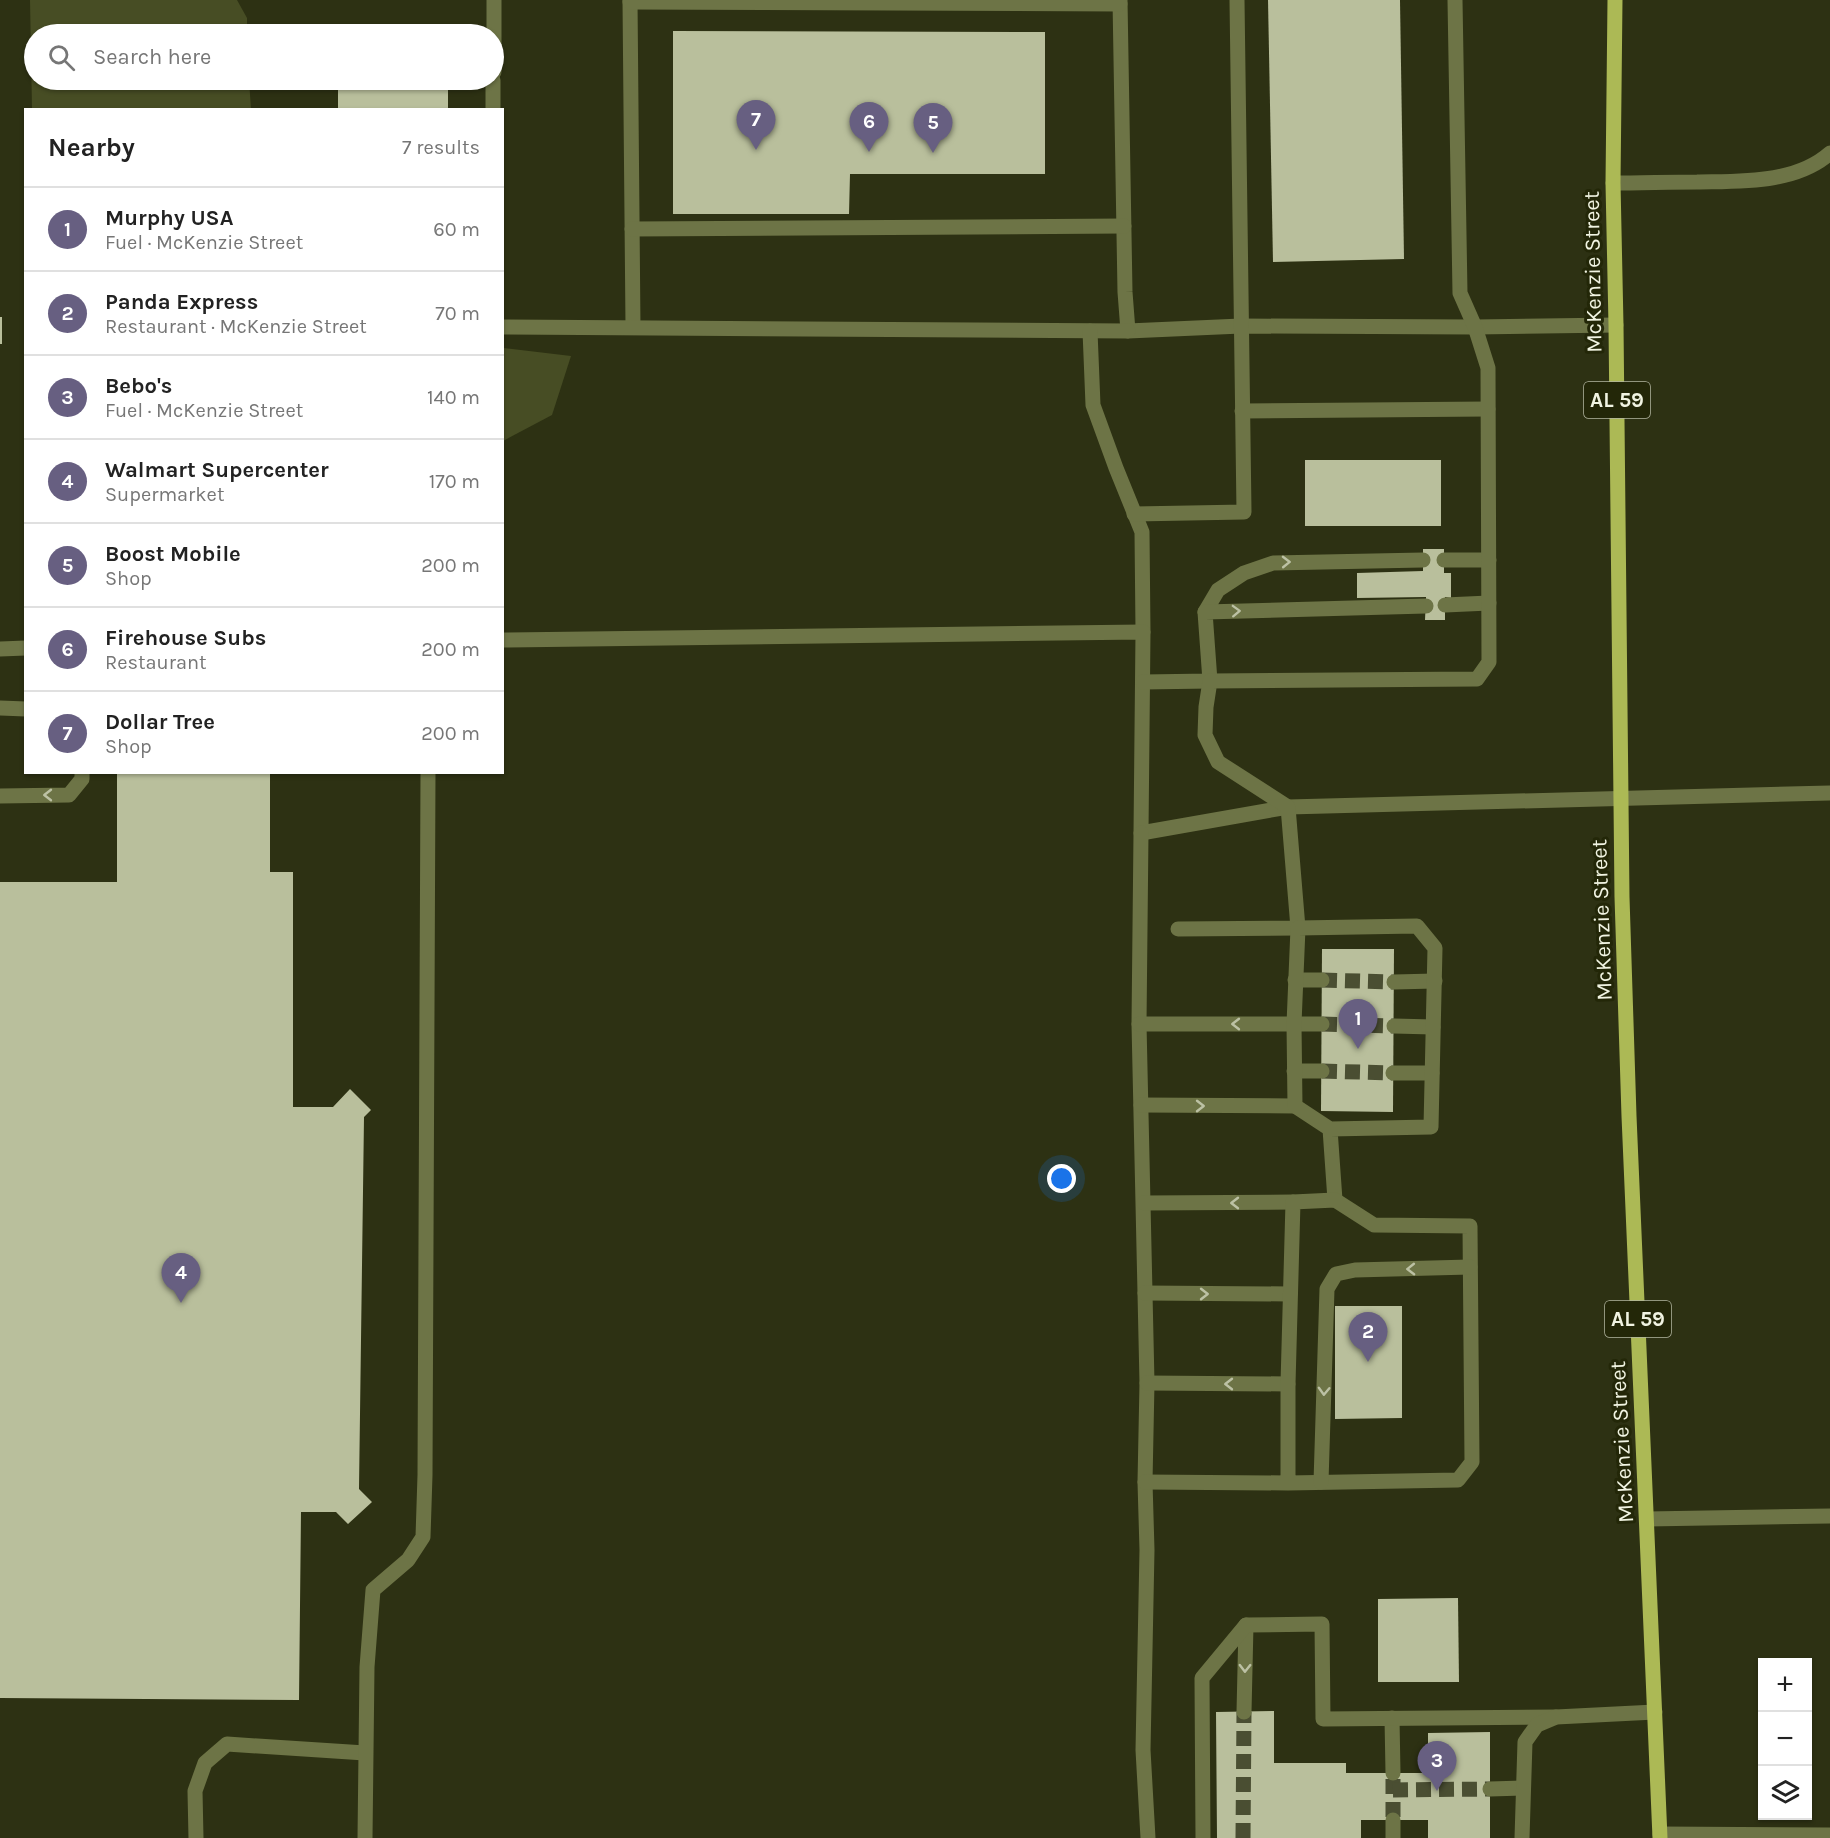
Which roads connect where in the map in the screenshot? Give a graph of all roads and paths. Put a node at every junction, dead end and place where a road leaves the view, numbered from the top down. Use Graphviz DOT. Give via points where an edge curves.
graph roads {
  1 [pos="494,0"];
  2 [pos="1237,0"];
  3 [pos="1455,0"];
  4 [pos="1615,0"];
  5 [pos="630,1"];
  6 [pos="1120,2"];
  7 [pos="494,24"];
  8 [pos="493,90"];
  9 [pos="493,108"];
  10 [pos="1830,153"];
  11 [pos="1613,183"];
  12 [pos="1124,226"];
  13 [pos="632,229"];
  14 [pos="1616,325"];
  15 [pos="1241,326"];
  16 [pos="504,327"];
  17 [pos="633,327"];
  18 [pos="1475,327"];
  19 [pos="1090,331"];
  20 [pos="1128,331"];
  21 [pos="1488,410"];
  22 [pos="1242,411"];
  23 [pos="1134,514"];
  24 [pos="1423,560"];
  25 [pos="1444,560"];
  26 [pos="1488,560"];
  27 [pos="1488,603"];
  28 [pos="1426,606"];
  29 [pos="1445,606"];
  30 [pos="1205,612"];
  31 [pos="1143,633"];
  32 [pos="504,640"];
  33 [pos="0,648"];
  34 [pos="24,648"];
  35 [pos="1210,681"];
  36 [pos="1143,682"];
  37 [pos="0,708"];
  38 [pos="24,709"];
  39 [pos="82,774"];
  40 [pos="428,774"];
  41 [pos="1830,793"];
  42 [pos="0,796"];
  43 [pos="1620,799"];
  44 [pos="1288,807"];
  45 [pos="1141,832"];
  46 [pos="1298,928"];
  47 [pos="1178,929"];
  48 [pos="1295,980"];
  49 [pos="1322,980"];
  50 [pos="1435,981"];
  51 [pos="1394,982"];
  52 [pos="1140,1024"];
  53 [pos="1294,1024"];
  54 [pos="1322,1024"];
  55 [pos="1394,1026"];
  56 [pos="1433,1027"];
  57 [pos="1294,1071"];
  58 [pos="1322,1071"];
  59 [pos="1393,1072"];
  60 [pos="1432,1072"];
  61 [pos="1141,1106"];
  62 [pos="1295,1106"];
  63 [pos="1330,1129"];
  64 [pos="1335,1200"];
  65 [pos="1293,1202"];
  66 [pos="1144,1203"];
  67 [pos="1470,1267"];
  68 [pos="1145,1293"];
  69 [pos="1290,1294"];
  70 [pos="1147,1383"];
  71 [pos="1288,1384"];
  72 [pos="1145,1482"];
  73 [pos="1321,1482"];
  74 [pos="1288,1483"];
  75 [pos="1830,1516"];
  76 [pos="1647,1519"];
  77 [pos="1246,1625"];
  78 [pos="1244,1712"];
  79 [pos="1655,1712"];
  80 [pos="1556,1717"];
  81 [pos="1392,1718"];
  82 [pos="365,1753"];
  83 [pos="1393,1773"];
  84 [pos="1523,1788"];
  85 [pos="1490,1789"];
  86 [pos="1393,1820"];
  87 [pos="1830,1835"];
  88 [pos="1660,1836"];
  89 [pos="196,1838"];
  90 [pos="365,1838"];
  91 [pos="1149,1838"];
  92 [pos="1203,1838"];
  93 [pos="1393,1838"];
  94 [pos="1522,1838"];
  1 -- 7 [label="lane"];
  2 -- 15 [label="lane"];
  3 -- 18 [label="lane" via="1460,293"];
  4 -- 11 [label="main road, McKenzie Street / AL 59"];
  5 -- 6 [label="lane"];
  5 -- 13 [label="lane"];
  6 -- 12 [label="lane"];
  8 -- 9 [label="lane"];
  10 -- 11 [label="lane" via="1820,162 1791,174 1750,181"];
  11 -- 14 [label="main road, McKenzie Street / AL 59"];
  12 -- 13 [label="lane"];
  12 -- 20 [label="lane"];
  13 -- 17 [label="lane"];
  14 -- 18 [label="lane"];
  14 -- 43 [label="main road, McKenzie Street / AL 59"];
  15 -- 18 [label="lane"];
  15 -- 20 [label="lane"];
  15 -- 22 [label="lane"];
  16 -- 17 [label="lane"];
  17 -- 19 [label="lane"];
  18 -- 21 [label="lane" via="1488,368"];
  19 -- 20 [label="lane"];
  19 -- 23 [label="lane" via="1093,405"];
  21 -- 22 [label="lane"];
  21 -- 26 [label="lane"];
  22 -- 23 [label="lane" via="1244,512"];
  23 -- 31 [label="lane" via="1142,532"];
  30 -- 24 [label="lane, one-way" via="1218,590 1244,573 1273,563"];
  25 -- 26 [label="lane"];
  26 -- 27 [label="lane"];
  27 -- 29 [label="lane"];
  27 -- 35 [label="lane" via="1488,662 1477,679"];
  30 -- 28 [label="lane, one-way"];
  30 -- 35 [label="lane"];
  31 -- 32 [label="lane"];
  31 -- 36 [label="lane"];
  33 -- 34 [label="lane"];
  35 -- 36 [label="lane"];
  35 -- 44 [label="lane" via="1205,735 1218,762"];
  36 -- 45 [label="lane"];
  37 -- 38 [label="lane"];
  39 -- 42 [label="lane, one-way" via="69,795"];
  40 -- 82 [label="lane" via="423,1537 408,1560 373,1590"];
  41 -- 43 [label="lane"];
  43 -- 44 [label="lane"];
  43 -- 76 [label="main road, McKenzie Street / AL 59"];
  44 -- 45 [label="lane"];
  44 -- 46 [label="lane"];
  45 -- 52 [label="lane"];
  46 -- 47 [label="lane"];
  46 -- 48 [label="lane"];
  46 -- 50 [label="lane" via="1417,926 1435,948"];
  48 -- 49 [label="lane"];
  48 -- 53 [label="lane"];
  50 -- 51 [label="lane"];
  50 -- 56 [label="lane"];
  53 -- 52 [label="lane, one-way"];
  52 -- 61 [label="lane"];
  53 -- 54 [label="lane"];
  53 -- 57 [label="lane"];
  55 -- 56 [label="lane"];
  56 -- 60 [label="lane"];
  57 -- 58 [label="lane"];
  57 -- 62 [label="lane"];
  59 -- 60 [label="lane"];
  60 -- 63 [label="lane" via="1431,1126"];
  61 -- 62 [label="lane, one-way"];
  61 -- 66 [label="lane"];
  62 -- 63 [label="lane"];
  63 -- 64 [label="lane"];
  64 -- 65 [label="lane"];
  64 -- 67 [label="lane" via="1374,1225 1470,1226"];
  65 -- 66 [label="lane, one-way"];
  65 -- 69 [label="lane"];
  66 -- 68 [label="lane"];
  67 -- 73 [label="lane, one-way" via="1355,1270 1336,1274 1327,1289"];
  67 -- 73 [label="lane" via="1472,1462 1458,1480"];
  68 -- 69 [label="lane, one-way"];
  68 -- 70 [label="lane"];
  69 -- 71 [label="lane"];
  71 -- 70 [label="lane, one-way"];
  70 -- 72 [label="lane"];
  71 -- 74 [label="lane"];
  72 -- 74 [label="lane"];
  72 -- 91 [label="lane" via="1143,1750"];
  73 -- 74 [label="lane"];
  75 -- 76 [label="lane"];
  76 -- 79 [label="main road, McKenzie Street / AL 59"];
  77 -- 78 [label="lane, one-way"];
  77 -- 81 [label="lane" via="1322,1624 1323,1719"];
  77 -- 92 [label="lane" via="1202,1678"];
  79 -- 80 [label="lane"];
  79 -- 88 [label="main road, McKenzie Street / AL 59"];
  80 -- 81 [label="lane"];
  80 -- 84 [label="lane" via="1537,1725 1525,1742"];
  81 -- 83 [label="lane"];
  82 -- 89 [label="lane" via="227,1744 205,1763 195,1791"];
  82 -- 90 [label="lane"];
  84 -- 85 [label="lane"];
  84 -- 94 [label="lane"];
  86 -- 93 [label="lane"];
  87 -- 88 [label="lane"];
}
